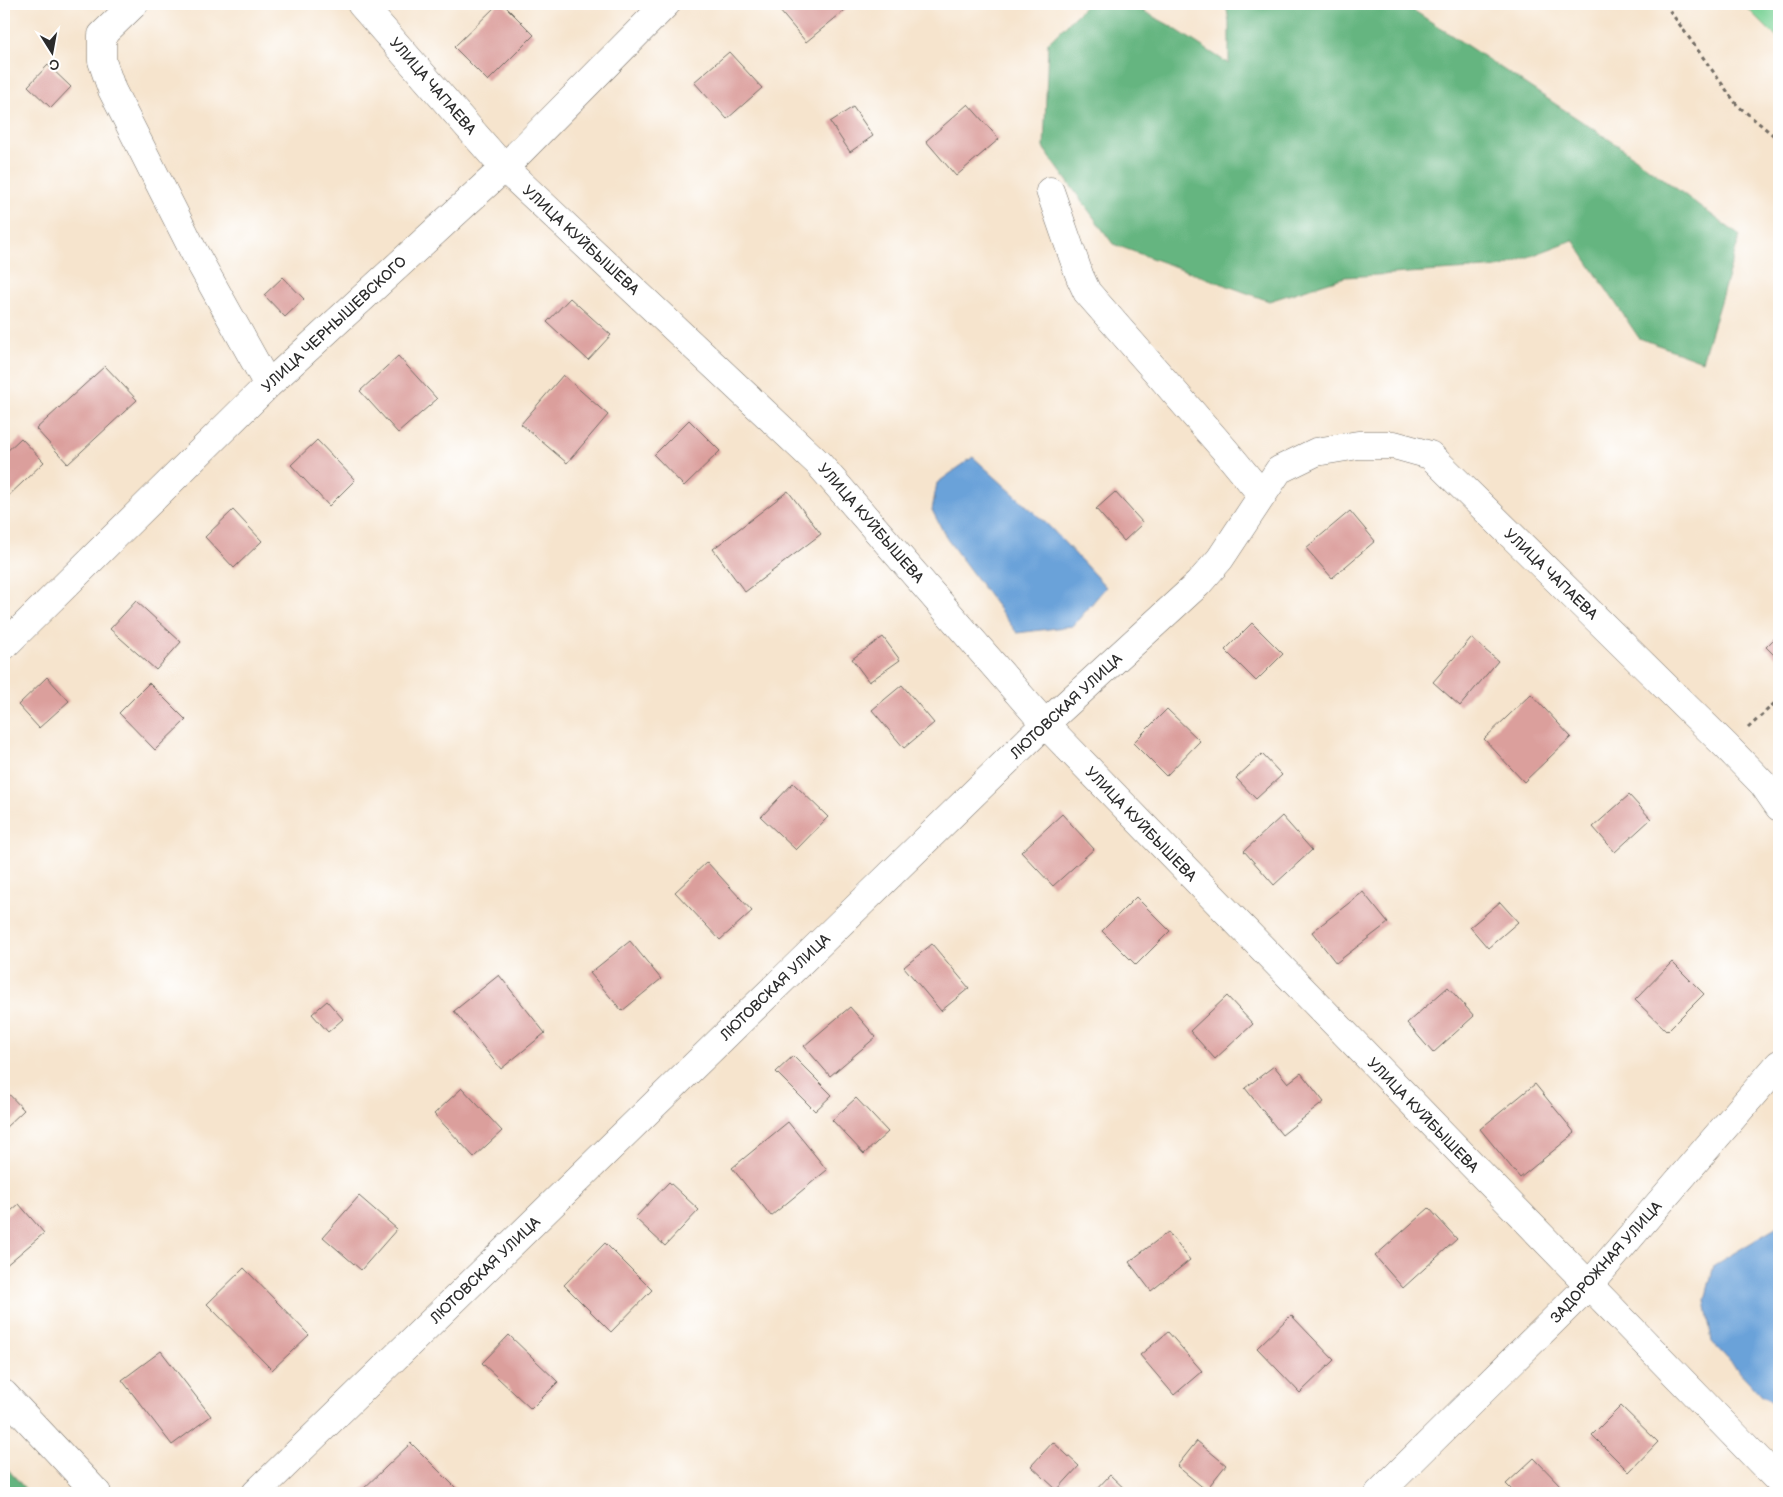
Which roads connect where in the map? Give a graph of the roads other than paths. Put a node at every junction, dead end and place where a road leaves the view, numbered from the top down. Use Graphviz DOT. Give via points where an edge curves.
graph roads {
  1 [pos="134,4"];
  2 [pos="362,4"];
  3 [pos="666,4"];
  4 [pos="504,168"];
  5 [pos="1050,191"];
  6 [pos="268,385"];
  7 [pos="1279,470"];
  8 [pos="1262,495"];
  9 [pos="4,646"];
  10 [pos="1045,724"];
  11 [pos="1779,807"];
  12 [pos="1779,1064"];
  13 [pos="1588,1286"];
  14 [pos="4,1394"];
  15 [pos="1779,1481"];
  16 [pos="97,1493"];
  17 [pos="256,1493"];
  18 [pos="1379,1493"];
  1 -- 6 [label="street" via="102,35 102,61 112,90 193,250"];
  2 -- 4 [label="street, УЛИЦА ЧАПАЕВА"];
  3 -- 4 [label="street, УЛИЦА ЧЕРНЫШЕВСКОГО"];
  4 -- 6 [label="street, УЛИЦА ЧЕРНЫШЕВСКОГО"];
  4 -- 10 [label="street, УЛИЦА КУЙБЫШЕВА" via="818,463"];
  5 -- 8 [label="street" via="1088,292"];
  6 -- 9 [label="street, УЛИЦА ЧЕРНЫШЕВСКОГО"];
  7 -- 8 [label="street, ЛЮТОВСКАЯ УЛИЦА"];
  7 -- 11 [label="street, УЛИЦА ЧАПАЕВА" via="1316,452 1358,445 1394,445 1430,455 1727,747 1763,784"];
  8 -- 10 [label="street, ЛЮТОВСКАЯ УЛИЦА" via="1220,559 1198,584"];
  10 -- 13 [label="street, УЛИЦА КУЙБЫШЕВА"];
  10 -- 17 [label="street, ЛЮТОВСКАЯ УЛИЦА"];
  12 -- 13 [label="street, ЗАДОРОЖНАЯ УЛИЦА"];
  13 -- 15 [label="street, УЛИЦА КУЙБЫШЕВА"];
  13 -- 18 [label="street, ЗАДОРОЖНАЯ УЛИЦА"];
  14 -- 16 [label="street"];
}
